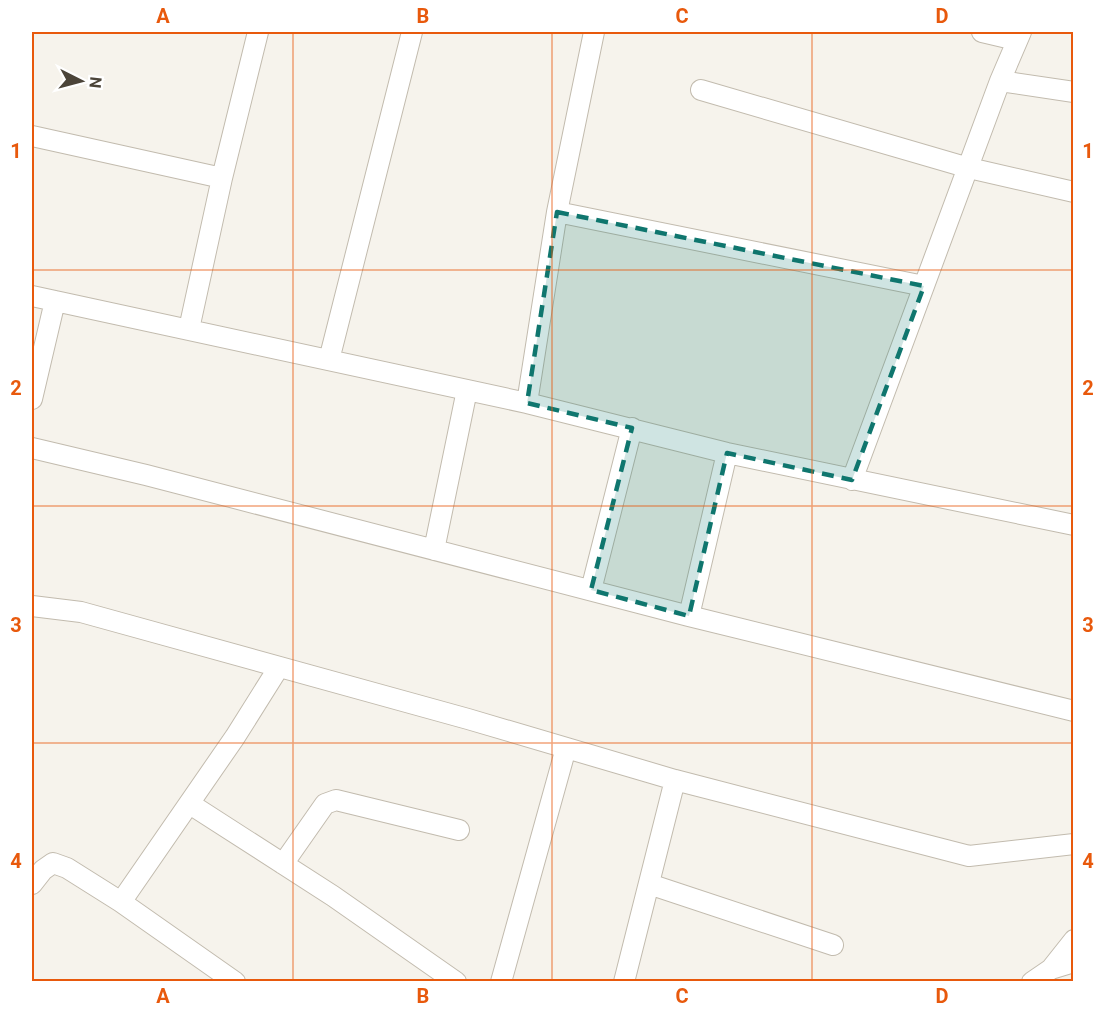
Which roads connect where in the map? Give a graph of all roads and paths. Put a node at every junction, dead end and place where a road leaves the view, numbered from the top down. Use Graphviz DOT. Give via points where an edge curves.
graph roads {
  1 [pos="258,32"];
  2 [pos="412,32"];
  3 [pos="594,32"];
  4 [pos="982,32"];
  5 [pos="1018,36"];
  6 [pos="1000,81"];
  7 [pos="701,90"];
  8 [pos="1074,92"];
  9 [pos="32,136"];
  10 [pos="969,168"];
  11 [pos="222,178"];
  12 [pos="1074,192"];
  13 [pos="557,212"];
  14 [pos="924,286"];
  15 [pos="32,296"];
  16 [pos="55,301"];
  17 [pos="189,330"];
  18 [pos="329,360"];
  19 [pos="467,390"];
  20 [pos="32,399"];
  21 [pos="527,403"];
  22 [pos="632,428"];
  23 [pos="32,448"];
  24 [pos="727,453"];
  25 [pos="852,480"];
  26 [pos="1074,525"];
  27 [pos="434,550"];
  28 [pos="591,590"];
  29 [pos="32,606"];
  30 [pos="689,616"];
  31 [pos="279,667"];
  32 [pos="1074,711"];
  33 [pos="566,748"];
  34 [pos="675,780"];
  35 [pos="190,804"];
  36 [pos="459,830"];
  37 [pos="1074,844"];
  38 [pos="283,864"];
  39 [pos="32,884"];
  40 [pos="649,884"];
  41 [pos="121,902"];
  42 [pos="1074,940"];
  43 [pos="833,945"];
  44 [pos="1074,962"];
  45 [pos="1051,969"];
  46 [pos="228,979"];
  47 [pos="456,981"];
  48 [pos="501,981"];
  49 [pos="624,981"];
  50 [pos="1032,981"];
  1 -- 11 [label="street"];
  2 -- 18 [label="street"];
  3 -- 13 [label="street"];
  4 -- 5 [label="street"];
  5 -- 6 [label="street"];
  6 -- 8 [label="street"];
  6 -- 10 [label="street"];
  7 -- 10 [label="street"];
  9 -- 11 [label="street"];
  10 -- 12 [label="street"];
  10 -- 14 [label="street"];
  11 -- 17 [label="street"];
  13 -- 14 [label="street"];
  13 -- 21 [label="street"];
  14 -- 25 [label="street"];
  15 -- 16 [label="street"];
  16 -- 17 [label="street"];
  16 -- 20 [label="street"];
  17 -- 18 [label="street"];
  18 -- 19 [label="street"];
  19 -- 21 [label="street"];
  19 -- 27 [label="street"];
  21 -- 22 [label="street"];
  22 -- 24 [label="street"];
  22 -- 28 [label="street"];
  23 -- 27 [label="street"];
  24 -- 25 [label="street"];
  24 -- 30 [label="street"];
  25 -- 26 [label="street"];
  27 -- 28 [label="street"];
  28 -- 30 [label="street"];
  29 -- 31 [label="street" via="81,612"];
  30 -- 32 [label="street"];
  31 -- 33 [label="street"];
  31 -- 35 [label="street"];
  33 -- 34 [label="street"];
  33 -- 48 [label="street"];
  34 -- 37 [label="street" via="969,856"];
  34 -- 40 [label="street"];
  35 -- 38 [label="street"];
  35 -- 41 [label="street"];
  36 -- 38 [label="street" via="336,800 325,804"];
  38 -- 47 [label="street"];
  39 -- 41 [label="street" via="53,863 68,868"];
  40 -- 43 [label="street"];
  40 -- 49 [label="street"];
  41 -- 46 [label="street"];
  42 -- 45 [label="street"];
  44 -- 45 [label="street"];
  45 -- 50 [label="street"];
}
